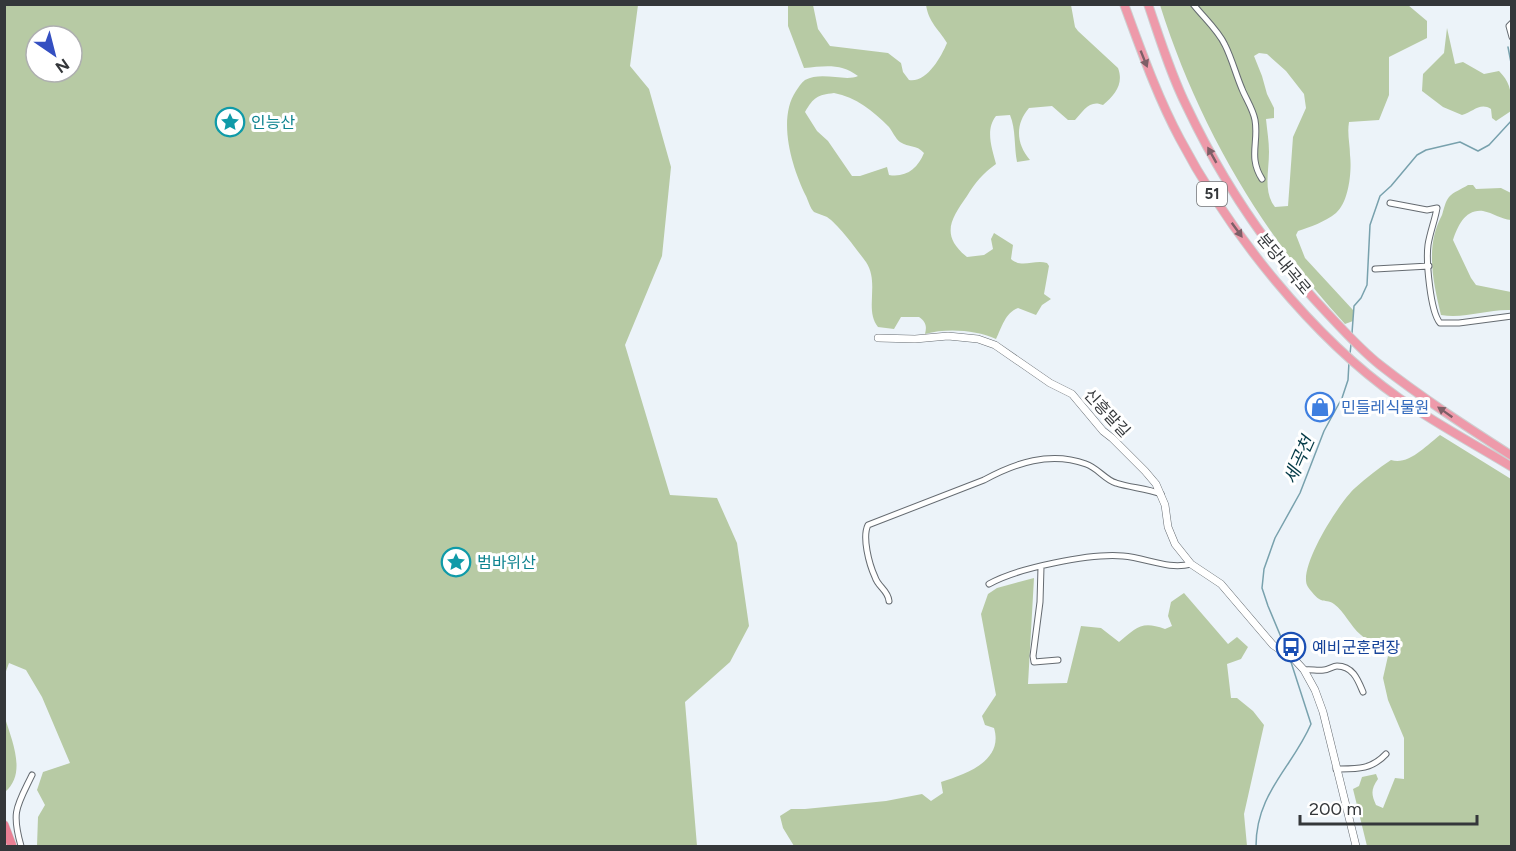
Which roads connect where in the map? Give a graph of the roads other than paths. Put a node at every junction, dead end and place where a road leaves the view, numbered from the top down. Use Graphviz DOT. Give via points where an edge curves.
graph roads {
  1 [pos="1124,4"];
  2 [pos="1148,4"];
  3 [pos="1194,4"];
  4 [pos="1512,23"];
  5 [pos="1512,37"];
  6 [pos="1262,179"];
  7 [pos="1390,203"];
  8 [pos="1429,266"];
  9 [pos="1375,269"];
  10 [pos="1512,316"];
  11 [pos="878,338"];
  12 [pos="1473,431"];
  13 [pos="1512,451"];
  14 [pos="1512,456"];
  15 [pos="1512,467"];
  16 [pos="1161,494"];
  17 [pos="1191,564"];
  18 [pos="1041,567"];
  19 [pos="989,584"];
  20 [pos="889,601"];
  21 [pos="1058,660"];
  22 [pos="1304,670"];
  23 [pos="1363,692"];
  24 [pos="1386,754"];
  25 [pos="1336,769"];
  26 [pos="32,775"];
  27 [pos="4,825"];
  28 [pos="12,846"];
  29 [pos="21,846"];
  30 [pos="1356,846"];
  1 -- 15 [label="highway, 분당내곡로 / 51, one-way" via="1163,104 1198,172 1267,270 1315,324 1398,397"];
  12 -- 2 [label="highway, 분당내곡로 / 51, one-way" via="1378,364 1280,259 1213,159 1186,105"];
  3 -- 6 [label="street" via="1225,46 1250,105 1256,135 1253,158"];
  4 -- 5 [label="street"];
  7 -- 8 [label="street" via="1437,208 1428,248"];
  8 -- 9 [label="street"];
  8 -- 10 [label="street" via="1432,307 1440,323"];
  11 -- 16 [label="street, 신흥말길" via="948,336 995,345 1072,394 1145,471"];
  12 -- 13 [label="highway"];
  12 -- 14 [label="highway, 분당내곡로 / 51"];
  16 -- 17 [label="street, 신흥말길" via="1175,544"];
  16 -- 20 [label="street" via="1114,483 1085,464 1052,458 999,472 868,525 866,541 875,578 886,590"];
  17 -- 18 [label="street" via="1180,567 1114,555"];
  17 -- 22 [label="street, 신흥말길" via="1221,584 1273,645"];
  18 -- 19 [label="street" via="1000,577"];
  18 -- 21 [label="street" via="1034,662"];
  22 -- 23 [label="street" via="1342,667 1355,674"];
  22 -- 25 [label="street, 신흥말길" via="1323,712"];
  24 -- 25 [label="street" via="1374,765"];
  25 -- 30 [label="street, 신흥말길"];
  26 -- 29 [label="street" via="16,808 15,824"];
  27 -- 28 [label="highway"];
}
